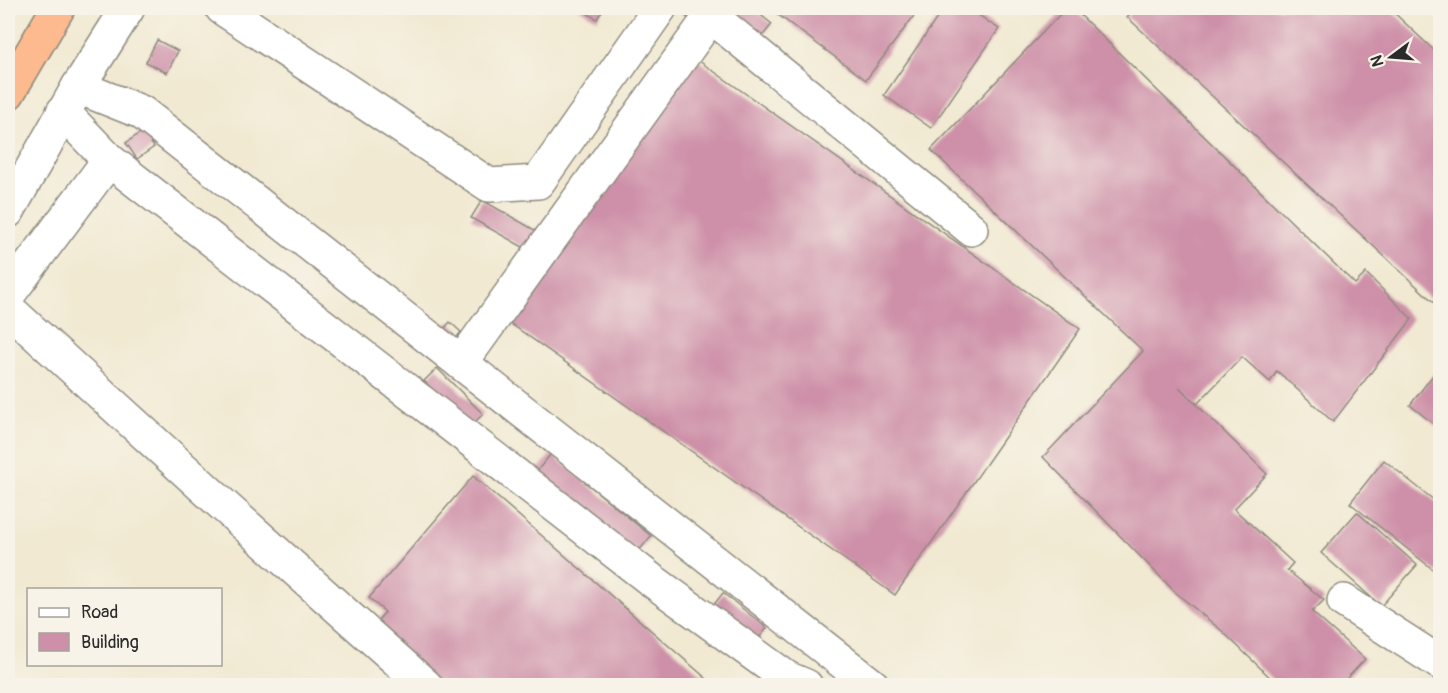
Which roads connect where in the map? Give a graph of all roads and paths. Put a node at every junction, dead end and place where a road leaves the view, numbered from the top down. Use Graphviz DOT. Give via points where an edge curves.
graph roads {
  1 [pos="58,8"];
  2 [pos="128,8"];
  3 [pos="222,8"];
  4 [pos="660,8"];
  5 [pos="8,93"];
  6 [pos="71,100"];
  7 [pos="109,160"];
  8 [pos="8,211"];
  9 [pos="971,229"];
  10 [pos="8,294"];
  11 [pos="8,309"];
  12 [pos="461,363"];
  13 [pos="1344,602"];
  14 [pos="1440,663"];
  15 [pos="426,686"];
  16 [pos="806,686"];
  17 [pos="873,686"];
  1 -- 5 [label="highway"];
  2 -- 6 [label="street"];
  3 -- 4 [label="street" via="489,185 538,182"];
  6 -- 7 [label="street"];
  6 -- 8 [label="street"];
  6 -- 12 [label="street" via="141,112"];
  7 -- 10 [label="street"];
  7 -- 16 [label="street" via="650,579 787,678"];
  9 -- 12 [label="street" via="711,16"];
  11 -- 15 [label="street"];
  12 -- 17 [label="street"];
  13 -- 14 [label="street"];
}
